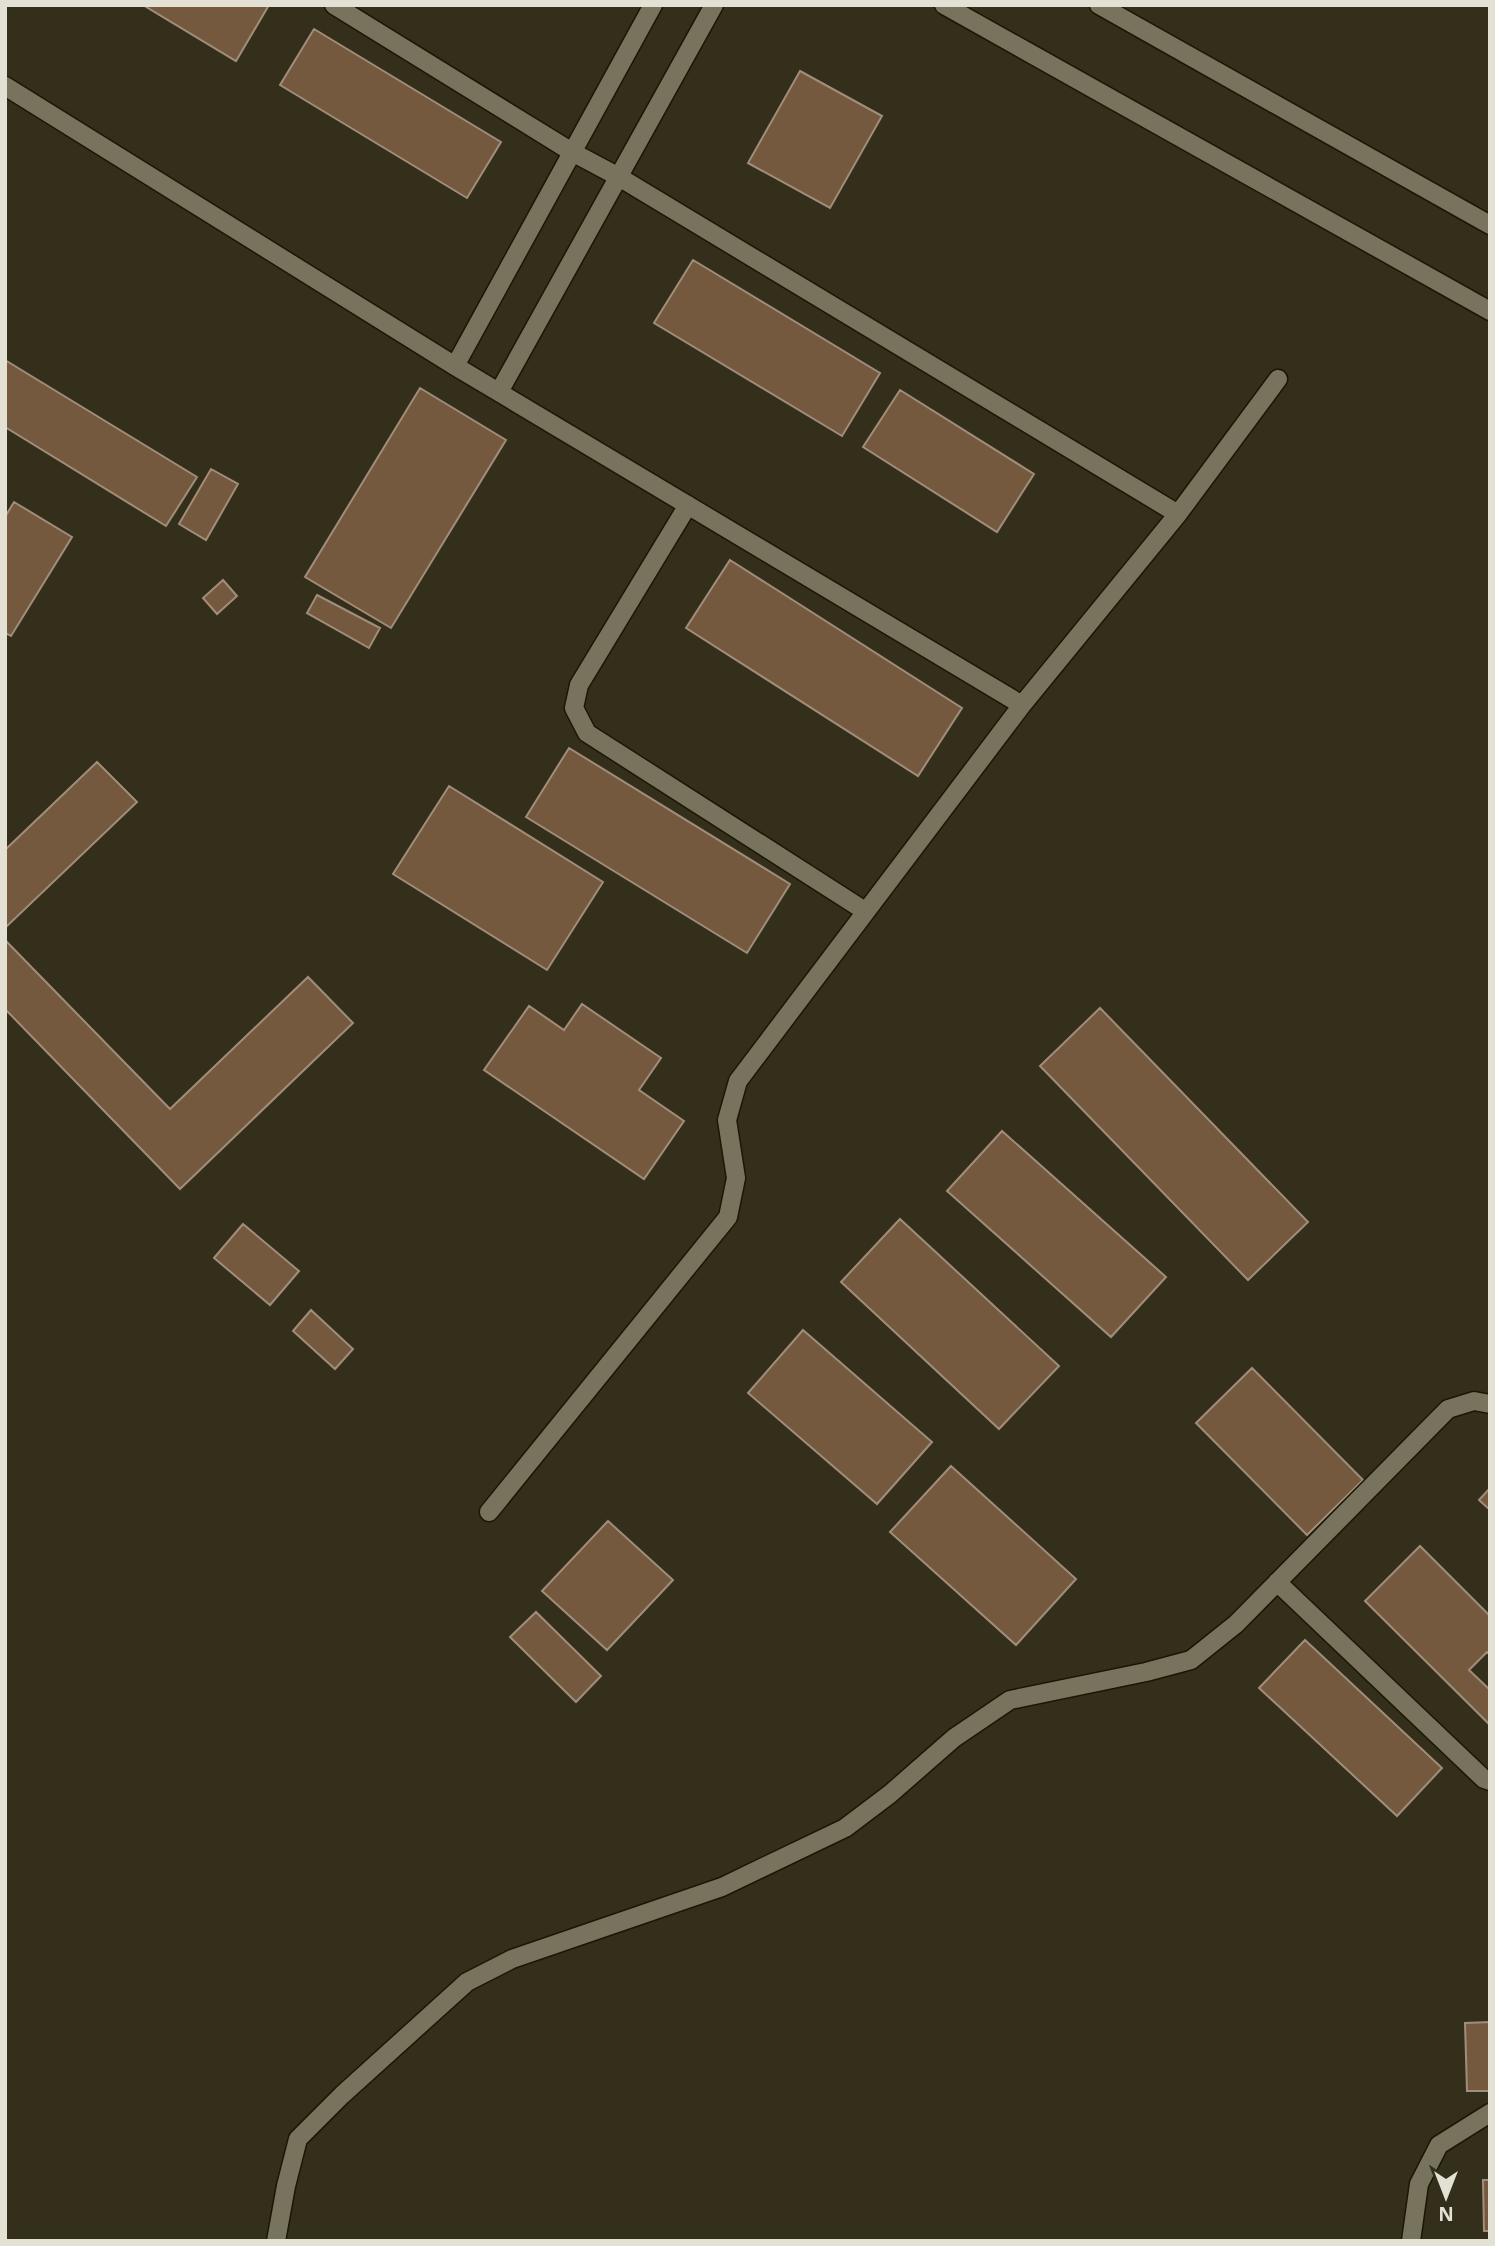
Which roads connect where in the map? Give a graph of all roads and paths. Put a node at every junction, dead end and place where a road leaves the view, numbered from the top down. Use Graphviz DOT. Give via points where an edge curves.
graph roads {
  1 [pos="334,5"];
  2 [pos="653,5"];
  3 [pos="714,5"];
  4 [pos="944,5"];
  5 [pos="1099,5"];
  6 [pos="5,86"];
  7 [pos="572,152"];
  8 [pos="619,177"];
  9 [pos="1490,225"];
  10 [pos="1490,311"];
  11 [pos="454,366"];
  12 [pos="1278,379"];
  13 [pos="499,392"];
  14 [pos="688,505"];
  15 [pos="1178,514"];
  16 [pos="1021,705"];
  17 [pos="865,911"];
  18 [pos="1490,1404"];
  19 [pos="489,1512"];
  20 [pos="1277,1582"];
  21 [pos="1490,1781"];
  22 [pos="1490,2113"];
  23 [pos="276,2241"];
  24 [pos="1411,2241"];
  1 -- 7 [label="street"];
  2 -- 7 [label="street"];
  3 -- 8 [label="street"];
  4 -- 10 [label="street"];
  5 -- 9 [label="street"];
  6 -- 11 [label="street"];
  7 -- 8 [label="street"];
  7 -- 11 [label="street"];
  8 -- 13 [label="street"];
  8 -- 15 [label="street"];
  11 -- 13 [label="street"];
  12 -- 15 [label="street"];
  13 -- 14 [label="street"];
  14 -- 16 [label="street"];
  14 -- 17 [label="street" via="579,685 574,708 587,733"];
  15 -- 16 [label="street"];
  16 -- 17 [label="street"];
  17 -- 19 [label="street" via="738,1080 727,1120 736,1178 728,1217"];
  18 -- 20 [label="street" via="1474,1401 1448,1409"];
  20 -- 21 [label="street"];
  20 -- 23 [label="street" via="1236,1625 1191,1660 1010,1700 954,1738 845,1828 722,1887 512,1959 467,1982 298,2139"];
  22 -- 24 [label="street" via="1439,2145 1419,2184"];
}
